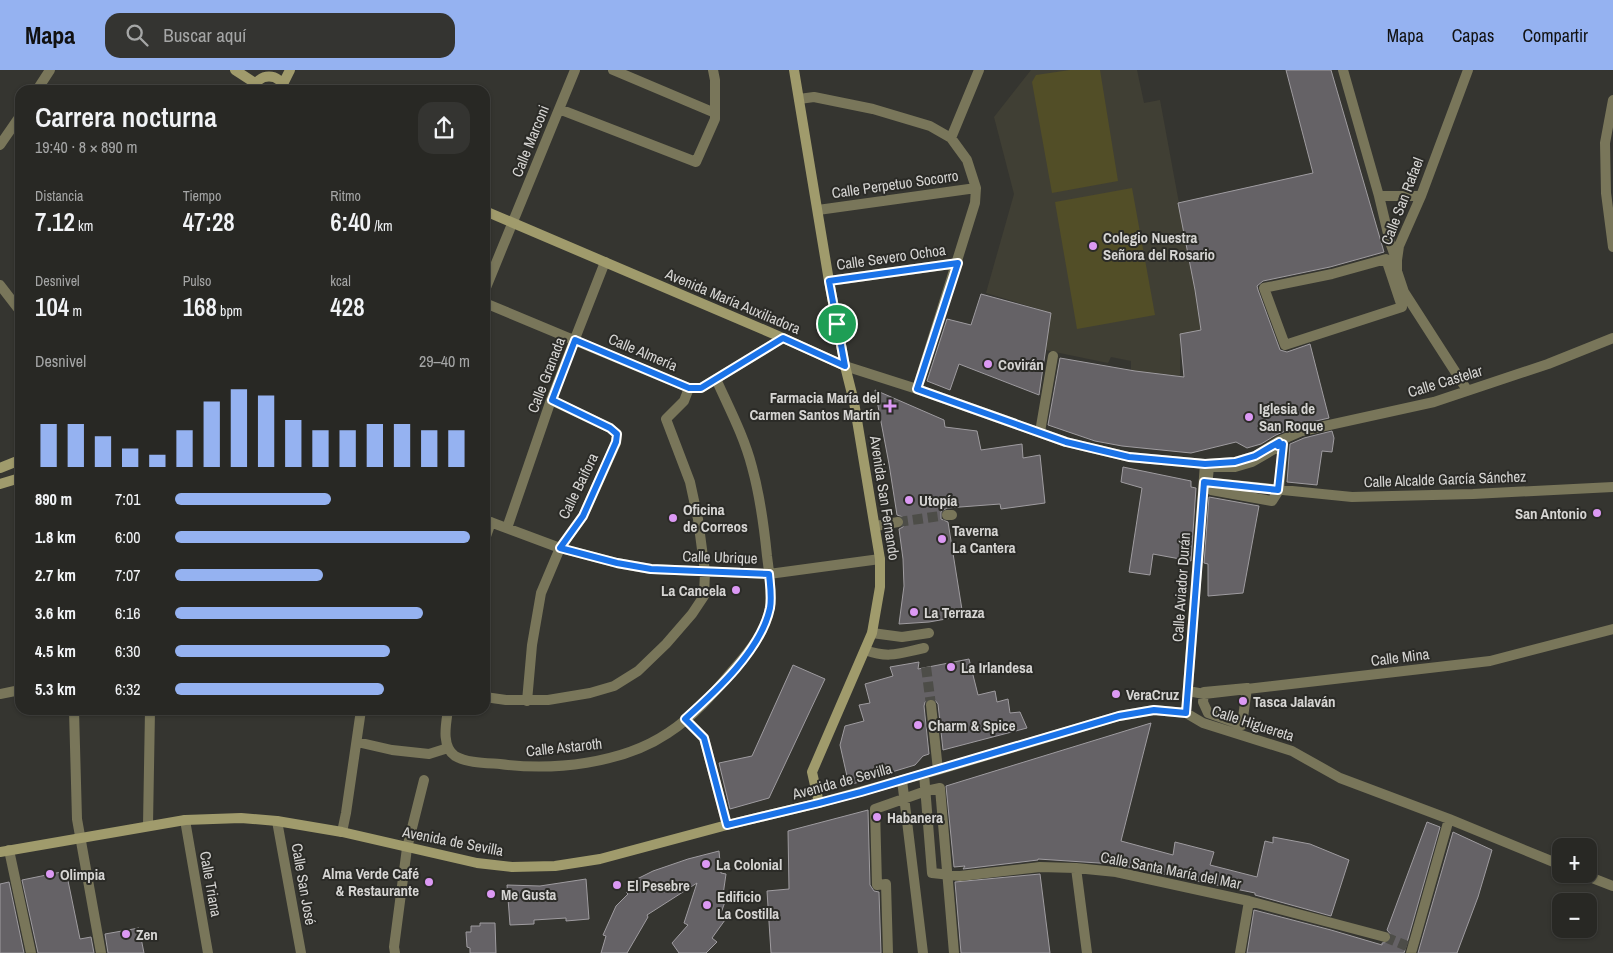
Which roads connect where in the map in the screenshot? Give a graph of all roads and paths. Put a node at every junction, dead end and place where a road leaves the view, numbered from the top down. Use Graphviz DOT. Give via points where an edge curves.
graph roads {
  1 [pos="50,70"];
  2 [pos="235,70"];
  3 [pos="290,70"];
  4 [pos="575,70"];
  5 [pos="614,70"];
  6 [pos="713,70"];
  7 [pos="794,70"];
  8 [pos="979,70"];
  9 [pos="1343,70"];
  10 [pos="1468,70"];
  11 [pos="270,73"];
  12 [pos="40,85"];
  13 [pos="252,85"];
  14 [pos="256,85"];
  15 [pos="282,85"];
  16 [pos="285,85"];
  17 [pos="799,99"];
  18 [pos="1613,100"];
  19 [pos="559,109"];
  20 [pos="715,113"];
  21 [pos="15,123"];
  22 [pos="951,138"];
  23 [pos="0,145"];
  24 [pos="976,188"];
  25 [pos="1379,196"];
  26 [pos="1421,196"];
  27 [pos="818,210"];
  28 [pos="490,213"];
  29 [pos="513,223"];
  30 [pos="1613,247"];
  31 [pos="1391,260"];
  32 [pos="605,262"];
  33 [pos="958,263"];
  34 [pos="490,278"];
  35 [pos="829,281"];
  36 [pos="0,285"];
  37 [pos="15,305"];
  38 [pos="490,305"];
  39 [pos="783,338"];
  40 [pos="1613,338"];
  41 [pos="575,340"];
  42 [pos="1053,356"];
  43 [pos="845,366"];
  44 [pos="716,379"];
  45 [pos="689,388"];
  46 [pos="917,389"];
  47 [pos="1466,390"];
  48 [pos="552,400"];
  49 [pos="1040,432"];
  50 [pos="1280,443"];
  51 [pos="15,462"];
  52 [pos="1205,464"];
  53 [pos="0,468"];
  54 [pos="15,480"];
  55 [pos="1206,482"];
  56 [pos="0,484"];
  57 [pos="1613,487"];
  58 [pos="1276,490"];
  59 [pos="490,522"];
  60 [pos="898,522"];
  61 [pos="876,526"];
  62 [pos="508,528"];
  63 [pos="560,548"];
  64 [pos="880,559"];
  65 [pos="705,572"];
  66 [pos="769,574"];
  67 [pos="1613,630"];
  68 [pos="872,632"];
  69 [pos="929,633"];
  70 [pos="924,648"];
  71 [pos="865,650"];
  72 [pos="1248,690"];
  73 [pos="15,691"];
  74 [pos="1188,691"];
  75 [pos="0,694"];
  76 [pos="1204,694"];
  77 [pos="490,698"];
  78 [pos="527,701"];
  79 [pos="931,705"];
  80 [pos="1186,713"];
  81 [pos="74,715"];
  82 [pos="150,715"];
  83 [pos="360,715"];
  84 [pos="447,715"];
  85 [pos="685,719"];
  86 [pos="356,744"];
  87 [pos="448,748"];
  88 [pos="938,770"];
  89 [pos="924,774"];
  90 [pos="424,780"];
  91 [pos="902,780"];
  92 [pos="926,791"];
  93 [pos="904,798"];
  94 [pos="819,803"];
  95 [pos="1449,819"];
  96 [pos="185,820"];
  97 [pos="277,821"];
  98 [pos="727,825"];
  99 [pos="148,826"];
  100 [pos="342,832"];
  101 [pos="81,837"];
  102 [pos="407,848"];
  103 [pos="4,851"];
  104 [pos="1552,862"];
  105 [pos="1076,868"];
  106 [pos="947,875"];
  107 [pos="1597,880"];
  108 [pos="1613,886"];
  109 [pos="1249,901"];
  110 [pos="1384,937"];
  111 [pos="1410,949"];
  112 [pos="31,953"];
  113 [pos="102,953"];
  114 [pos="208,953"];
  115 [pos="301,953"];
  116 [pos="395,953"];
  117 [pos="888,953"];
  118 [pos="923,953"];
  119 [pos="954,953"];
  120 [pos="1087,953"];
  121 [pos="1240,953"];
  1 -- 12 [label="street"];
  2 -- 13 [label="street"];
  3 -- 16 [label="street"];
  4 -- 19 [label="street, Calle Marconi"];
  5 -- 20 [label="street"];
  6 -- 20 [label="street"];
  7 -- 17 [label="street, Avenida San Fernando"];
  8 -- 22 [label="street"];
  9 -- 25 [label="street"];
  10 -- 26 [label="street, Calle San Rafael"];
  11 -- 14 [label="street"];
  11 -- 15 [label="street"];
  17 -- 22 [label="street" via="814,97 872,109 930,126"];
  17 -- 27 [label="street, Avenida San Fernando"];
  18 -- 30 [label="street" via="1605,143 1606,193"];
  19 -- 20 [label="street" via="696,162"];
  19 -- 29 [label="street, Calle Marconi"];
  21 -- 23 [label="street"];
  22 -- 24 [label="street" via="967,160"];
  24 -- 27 [label="street, Calle Perpetuo Socorro"];
  24 -- 33 [label="street" via="975,203"];
  25 -- 26 [label="street"];
  25 -- 31 [label="street"];
  26 -- 31 [label="street, Calle San Rafael"];
  27 -- 35 [label="street, Avenida San Fernando"];
  28 -- 29 [label="street, Avenida María Auxiliadora"];
  29 -- 32 [label="street, Avenida María Auxiliadora"];
  29 -- 34 [label="street, Calle Marconi"];
  31 -- 31 [label="street" via="1264,288 1285,345 1402,307"];
  31 -- 47 [label="street, Calle San Rafael" via="1404,292"];
  32 -- 39 [label="street, Avenida María Auxiliadora"];
  32 -- 41 [label="street, Calle Granada"];
  33 -- 35 [label="street, Calle Severo Ochoa"];
  33 -- 46 [label="street"];
  35 -- 43 [label="street, Avenida San Fernando"];
  36 -- 37 [label="street"];
  38 -- 41 [label="street, Calle Almería"];
  39 -- 43 [label="street, Avenida María Auxiliadora"];
  39 -- 44 [label="street, Calle Almería"];
  40 -- 47 [label="street, Calle Castelar" via="1548,364"];
  41 -- 45 [label="street, Calle Almería"];
  41 -- 48 [label="street, Calle Granada"];
  42 -- 49 [label="street"];
  43 -- 46 [label="street, Avenida María Auxiliadora"];
  43 -- 61 [label="street, Avenida San Fernando"];
  44 -- 45 [label="street, Calle Almería" via="701,388"];
  44 -- 66 [label="street, Calle Astaroth" via="752,466 762,512"];
  45 -- 65 [label="street" via="684,401 666,419 690,482"];
  46 -- 49 [label="street, Avenida María Auxiliadora"];
  47 -- 50 [label="street, Calle Castelar" via="1434,402 1302,431"];
  48 -- 62 [label="street, Calle Granada"];
  48 -- 63 [label="street, Calle Baifora" via="617,434 583,516"];
  49 -- 52 [label="street, Avenida María Auxiliadora" via="1066,442 1129,457"];
  50 -- 52 [label="street, Avenida María Auxiliadora" via="1235,462"];
  50 -- 55 [label="street" via="1267,454 1244,464 1209,467"];
  50 -- 58 [label="street" via="1283,444"];
  51 -- 53 [label="street"];
  52 -- 55 [label="street, Calle Aviador Durán"];
  54 -- 56 [label="street"];
  55 -- 58 [label="street" via="1211,490 1272,501"];
  55 -- 74 [label="street, Calle Aviador Durán"];
  57 -- 58 [label="street, Calle Alcalde García Sánchez" via="1352,497"];
  59 -- 62 [label="street, Calle Ubrique"];
  60 -- 61 [label="street"];
  61 -- 64 [label="street, Avenida San Fernando"];
  62 -- 63 [label="street, Calle Ubrique"];
  63 -- 65 [label="street, Calle Ubrique" via="651,569"];
  63 -- 78 [label="street" via="541,593"];
  64 -- 66 [label="street, Calle Ubrique"];
  64 -- 68 [label="street, Avenida San Fernando" via="880,586"];
  65 -- 66 [label="street, Calle Ubrique"];
  65 -- 78 [label="street" via="704,596 692,614 638,671 614,686 590,694"];
  66 -- 85 [label="street, Calle Astaroth" via="770,606 764,628 718,688"];
  67 -- 72 [label="street, Calle Mina" via="1490,661"];
  68 -- 69 [label="street" via="902,637"];
  68 -- 71 [label="street, Avenida San Fernando"];
  70 -- 71 [label="street" via="890,656"];
  71 -- 94 [label="street, Avenida San Fernando" via="812,772"];
  72 -- 76 [label="street, Calle Mina"];
  72 -- 76 [label="street" via="1242,725 1208,713"];
  73 -- 75 [label="street"];
  74 -- 76 [label="street, Calle Mina"];
  74 -- 80 [label="street, Calle Aviador Durán"];
  77 -- 78 [label="street"];
  79 -- 88 [label="street"];
  80 -- 88 [label="street, Calle Higuereta" via="1154,710 1119,716"];
  80 -- 95 [label="street, Calle Higuereta" via="1203,723 1292,751 1340,778"];
  81 -- 101 [label="street" via="77,819"];
  82 -- 99 [label="street"];
  83 -- 86 [label="street"];
  84 -- 87 [label="street" via="445,731"];
  85 -- 87 [label="street, Calle Astaroth" via="668,733 641,747 608,759 564,766 520,767 468,760 455,756"];
  85 -- 98 [label="street" via="704,738"];
  86 -- 87 [label="street" via="429,754"];
  86 -- 100 [label="street"];
  88 -- 89 [label="street, Calle Higuereta"];
  89 -- 91 [label="street, Avenida de Sevilla"];
  89 -- 92 [label="street"];
  90 -- 102 [label="street"];
  91 -- 93 [label="street"];
  91 -- 94 [label="street, Avenida de Sevilla"];
  92 -- 93 [label="street"];
  92 -- 106 [label="street" via="932,874"];
  92 -- 106 [label="street" via="940,788"];
  93 -- 117 [label="street" via="875,809 877,885 886,884"];
  93 -- 118 [label="street"];
  94 -- 98 [label="street, Avenida de Sevilla"];
  95 -- 104 [label="street, Calle Higuereta"];
  95 -- 111 [label="street"];
  96 -- 97 [label="street, Avenida de Sevilla" via="241,818"];
  96 -- 99 [label="street, Avenida de Sevilla"];
  96 -- 114 [label="street, Calle Triana"];
  97 -- 100 [label="street, Avenida de Sevilla"];
  97 -- 115 [label="street, Calle San José"];
  98 -- 102 [label="street, Avenida de Sevilla" via="600,858 555,866 512,867 477,863"];
  99 -- 101 [label="street, Avenida de Sevilla"];
  100 -- 102 [label="street, Avenida de Sevilla"];
  101 -- 103 [label="street, Avenida de Sevilla"];
  101 -- 113 [label="street"];
  102 -- 116 [label="street"];
  103 -- 112 [label="street"];
  105 -- 106 [label="street, Calle Santa María del Mar" via="1040,867"];
  105 -- 109 [label="street, Calle Santa María del Mar" via="1116,872"];
  105 -- 120 [label="street"];
  106 -- 119 [label="street"];
  107 -- 108 [label="street"];
  109 -- 110 [label="street, Calle Santa María del Mar"];
  109 -- 121 [label="street"];
}
